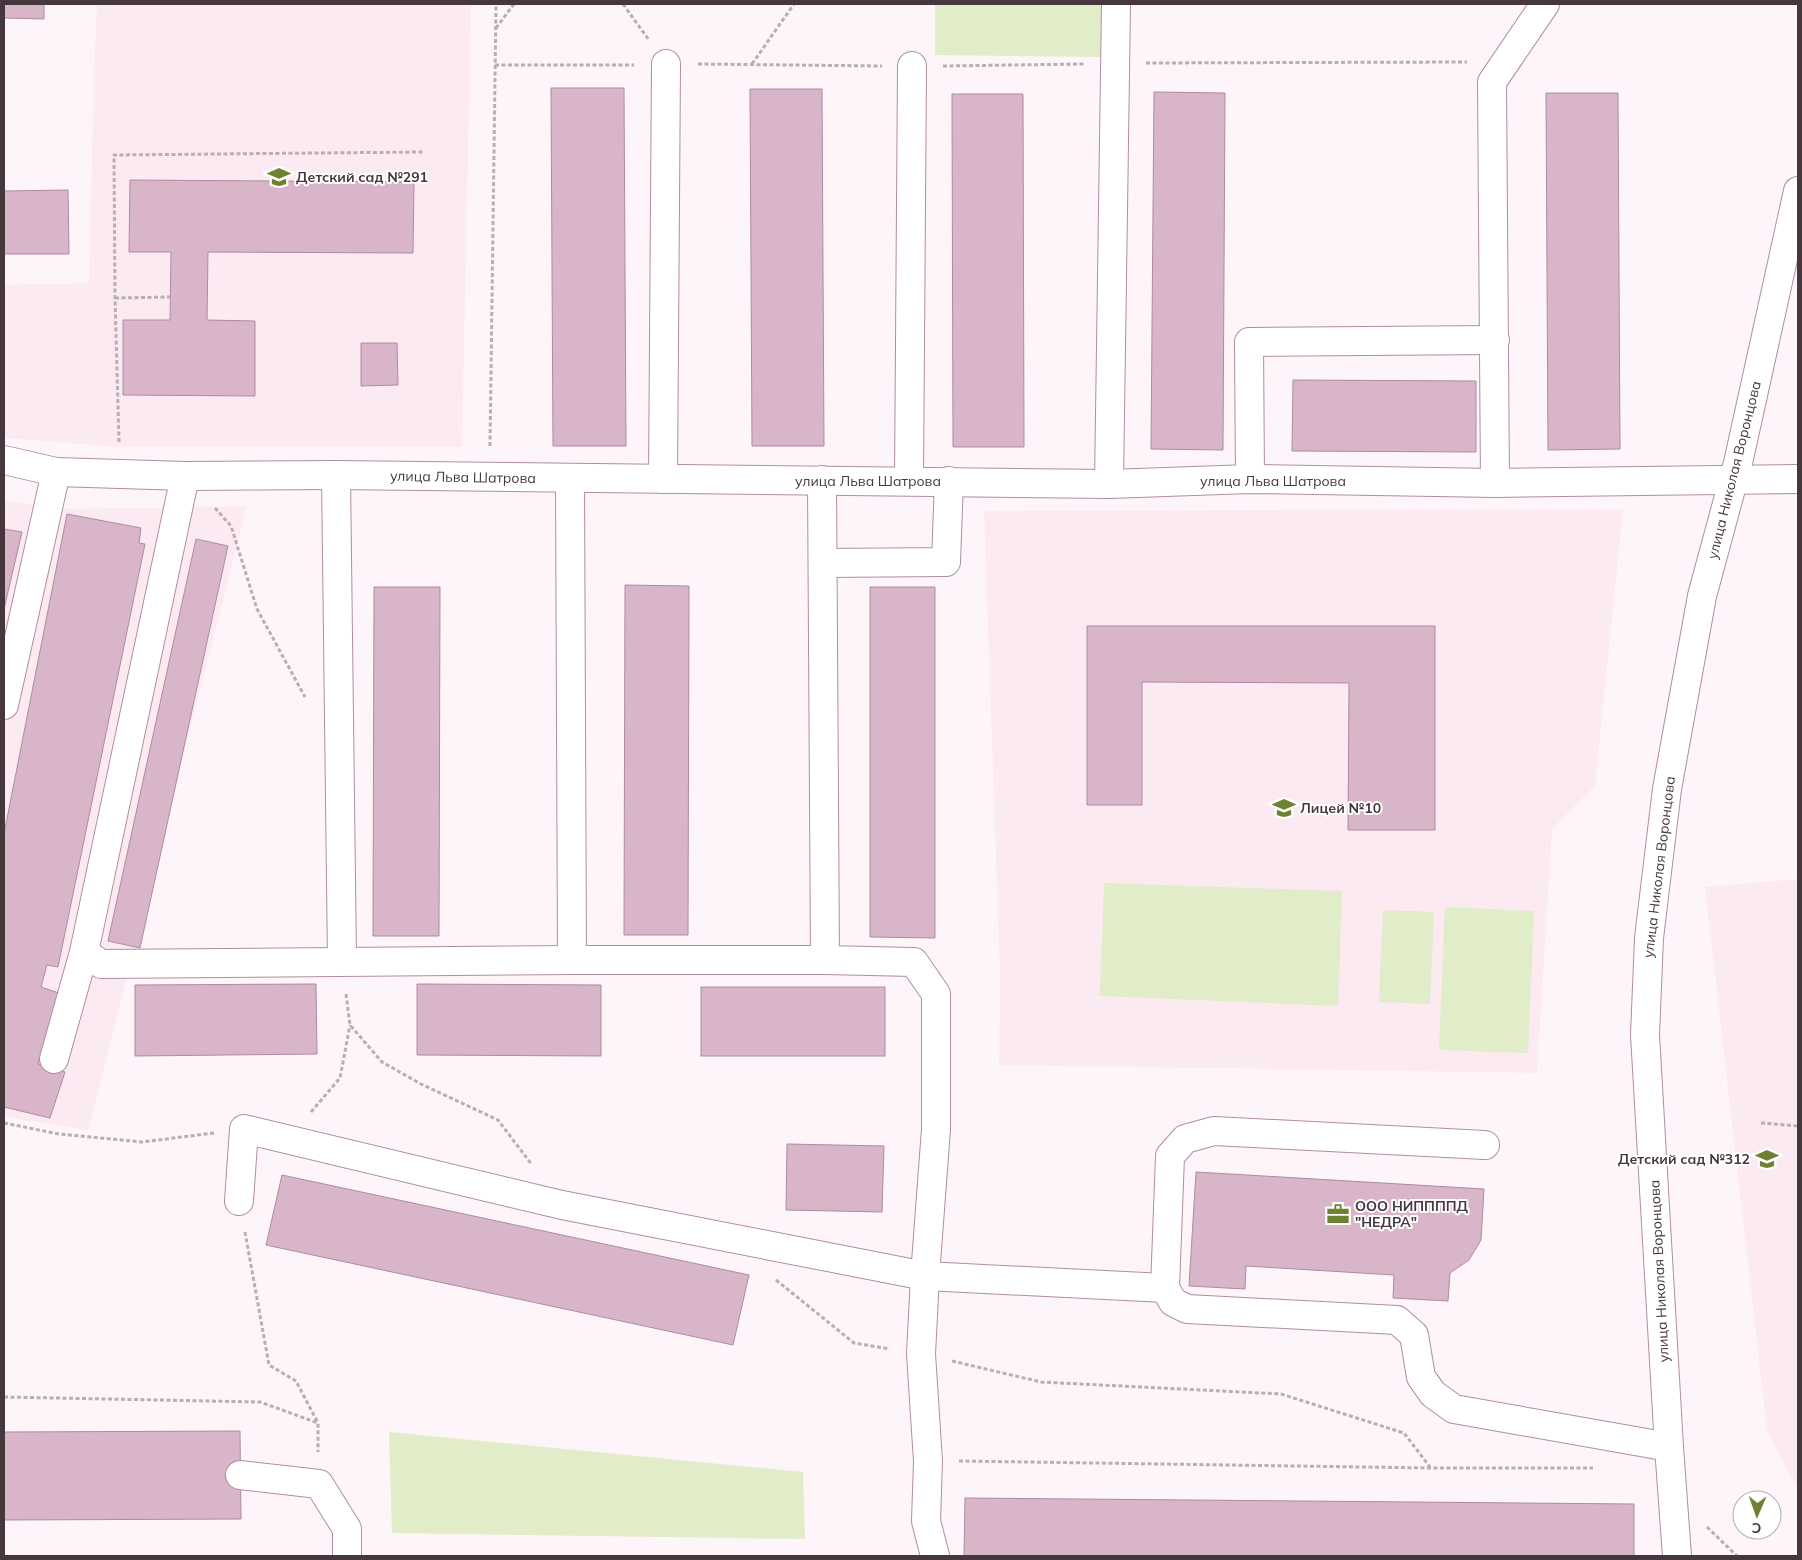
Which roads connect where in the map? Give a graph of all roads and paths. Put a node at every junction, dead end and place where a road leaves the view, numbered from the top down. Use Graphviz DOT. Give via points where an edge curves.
graph roads {
  1 [pos="496,4"];
  2 [pos="514,4"];
  3 [pos="623,4"];
  4 [pos="794,4"];
  5 [pos="1116,4"];
  6 [pos="1545,4"];
  7 [pos="495,29"];
  8 [pos="1506,62"];
  9 [pos="666,64"];
  10 [pos="751,64"];
  11 [pos="1116,64"];
  12 [pos="495,65"];
  13 [pos="912,66"];
  14 [pos="423,152"];
  15 [pos="1798,191"];
  16 [pos="170,297"];
  17 [pos="115,298"];
  18 [pos="1495,340"];
  19 [pos="490,454"];
  20 [pos="4,460"];
  21 [pos="56,472"];
  22 [pos="120,475"];
  23 [pos="336,475"];
  24 [pos="185,476"];
  25 [pos="570,479"];
  26 [pos="663,479"];
  27 [pos="1250,479"];
  28 [pos="1798,479"];
  29 [pos="822,480"];
  30 [pos="1734,480"];
  31 [pos="909,481"];
  32 [pos="949,481"];
  33 [pos="1495,483"];
  34 [pos="1109,484"];
  35 [pos="823,563"];
  36 [pos="308,700"];
  37 [pos="4,705"];
  38 [pos="84,952"];
  39 [pos="572,960"];
  40 [pos="825,960"];
  41 [pos="342,961"];
  42 [pos="350,1026"];
  43 [pos="54,1059"];
  44 [pos="4,1123"];
  45 [pos="1761,1124"];
  46 [pos="1798,1126"];
  47 [pos="244,1129"];
  48 [pos="287,1139"];
  49 [pos="1485,1145"];
  50 [pos="533,1166"];
  51 [pos="239,1201"];
  52 [pos="769,1274"];
  53 [pos="925,1276"];
  54 [pos="1165,1288"];
  55 [pos="921,1354"];
  56 [pos="4,1397"];
  57 [pos="318,1423"];
  58 [pos="1668,1447"];
  59 [pos="928,1461"];
  60 [pos="1431,1468"];
  61 [pos="1594,1468"];
  62 [pos="240,1475"];
  63 [pos="319,1484"];
  64 [pos="1703,1518"];
  65 [pos="347,1556"];
  66 [pos="935,1556"];
  67 [pos="1677,1556"];
  68 [pos="1737,1556"];
  1 -- 7 [label="path"];
  2 -- 7 [label="path"];
  3 -- 9 [label="path"];
  4 -- 10 [label="path"];
  5 -- 11 [label="street"];
  6 -- 8 [label="street"];
  7 -- 12 [label="path"];
  8 -- 11 [label="path"];
  8 -- 18 [label="street" via="1492,82"];
  9 -- 10 [label="path"];
  9 -- 12 [label="path"];
  9 -- 26 [label="street"];
  10 -- 13 [label="path"];
  11 -- 13 [label="path"];
  11 -- 34 [label="street"];
  12 -- 19 [label="path"];
  13 -- 31 [label="street"];
  14 -- 17 [label="path" via="114,155"];
  15 -- 30 [label="street, улица Николая Воронцова"];
  16 -- 17 [label="path"];
  17 -- 22 [label="path"];
  18 -- 27 [label="street" via="1249,342"];
  18 -- 33 [label="street"];
  20 -- 21 [label="street, улица Льва Шатрова"];
  21 -- 22 [label="street, улица Льва Шатрова"];
  21 -- 37 [label="street"];
  22 -- 24 [label="street, улица Льва Шатрова"];
  23 -- 24 [label="street, улица Льва Шатрова"];
  23 -- 25 [label="street, улица Льва Шатрова"];
  23 -- 41 [label="street"];
  24 -- 36 [label="path" via="231,526 257,610"];
  24 -- 38 [label="street"];
  25 -- 26 [label="street, улица Льва Шатрова"];
  25 -- 39 [label="street"];
  26 -- 29 [label="street, улица Льва Шатрова"];
  27 -- 33 [label="street, улица Льва Шатрова"];
  27 -- 34 [label="street, улица Льва Шатрова"];
  28 -- 30 [label="street, улица Льва Шатрова"];
  29 -- 31 [label="street, улица Льва Шатрова"];
  29 -- 35 [label="street"];
  30 -- 33 [label="street, улица Льва Шатрова"];
  30 -- 58 [label="street, улица Николая Воронцова" via="1702,596 1667,789 1649,938 1646,1035"];
  31 -- 32 [label="street, улица Льва Шатрова"];
  32 -- 34 [label="street, улица Льва Шатрова"];
  32 -- 35 [label="street" via="946,562"];
  35 -- 40 [label="street"];
  38 -- 41 [label="street" via="101,964"];
  38 -- 43 [label="street"];
  39 -- 40 [label="street"];
  39 -- 41 [label="street"];
  40 -- 53 [label="street" via="914,962 936,994 936,1129"];
  41 -- 42 [label="path"];
  42 -- 48 [label="path" via="340,1078"];
  42 -- 50 [label="path" via="382,1062 498,1120"];
  44 -- 47 [label="path" via="59,1134 142,1142"];
  45 -- 46 [label="path"];
  47 -- 48 [label="street"];
  47 -- 51 [label="street"];
  48 -- 53 [label="street" via="562,1205"];
  49 -- 54 [label="street" via="1214,1131 1185,1139 1170,1156"];
  51 -- 57 [label="path" via="269,1365 296,1381"];
  52 -- 55 [label="path" via="854,1343"];
  53 -- 54 [label="street"];
  53 -- 55 [label="street"];
  54 -- 58 [label="street" via="1173,1302 1188,1309 1397,1320 1414,1335 1421,1377 1433,1394 1454,1409"];
  55 -- 59 [label="street"];
  55 -- 60 [label="path" via="1041,1382 1282,1394 1404,1433"];
  56 -- 57 [label="path" via="260,1402"];
  57 -- 63 [label="path"];
  58 -- 67 [label="street, улица Николая Воронцова"];
  59 -- 60 [label="path"];
  59 -- 66 [label="street" via="926,1521"];
  60 -- 61 [label="path"];
  62 -- 63 [label="street"];
  63 -- 65 [label="street" via="347,1529"];
  64 -- 68 [label="path" via="1707,1527"];
}
